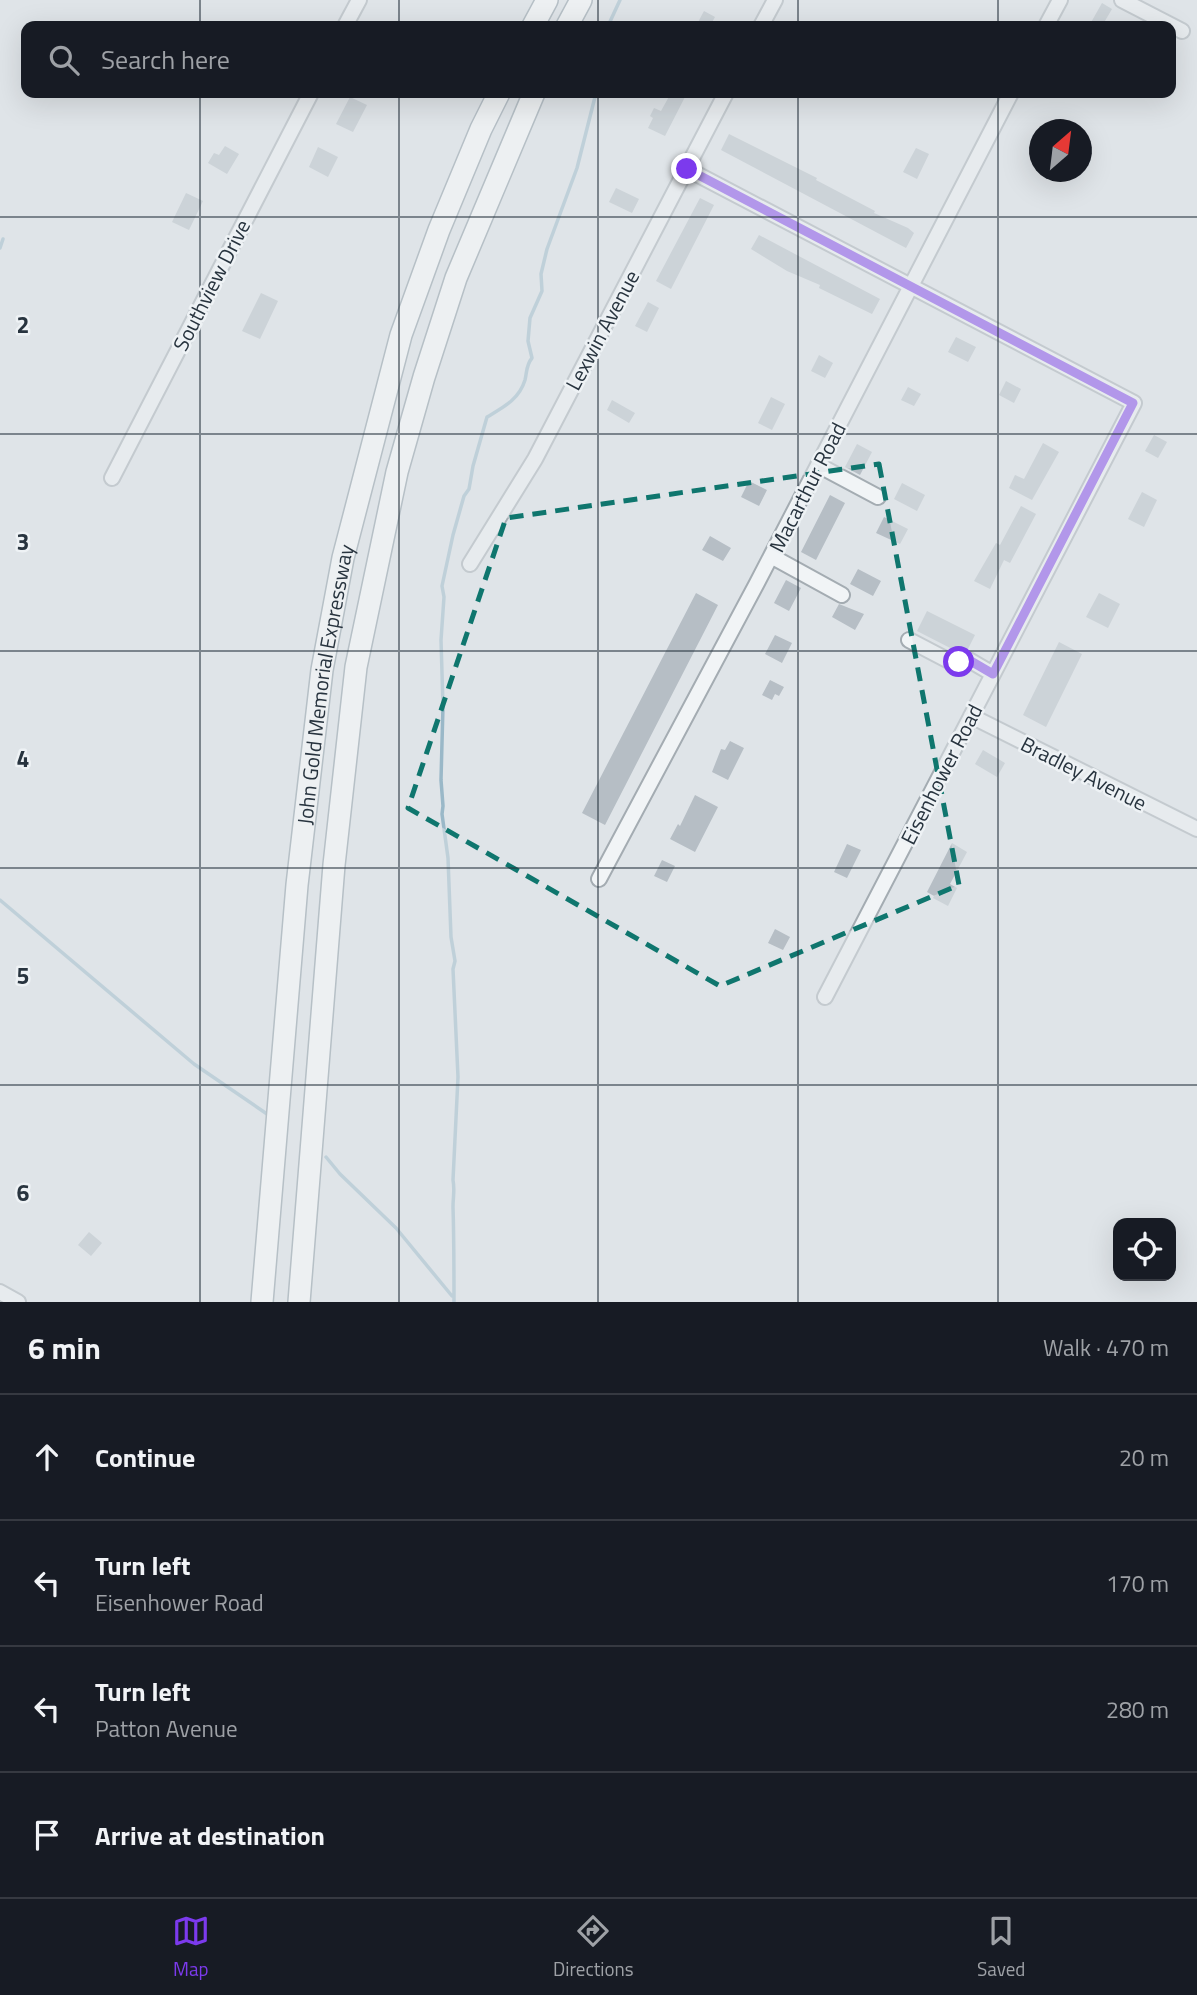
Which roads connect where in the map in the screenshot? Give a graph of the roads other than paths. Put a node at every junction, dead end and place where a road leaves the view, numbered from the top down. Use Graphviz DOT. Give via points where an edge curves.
graph roads {
  1 [pos="359,0"];
  2 [pos="547,0"];
  3 [pos="581,0"];
  4 [pos="775,0"];
  5 [pos="1060,0"];
  6 [pos="1122,0"];
  7 [pos="348,21"];
  8 [pos="536,21"];
  9 [pos="570,21"];
  10 [pos="764,21"];
  11 [pos="1049,21"];
  12 [pos="1163,21"];
  13 [pos="1176,28"];
  14 [pos="1182,31"];
  15 [pos="308,98"];
  16 [pos="496,98"];
  17 [pos="532,98"];
  18 [pos="723,98"];
  19 [pos="1008,98"];
  20 [pos="687,169"];
  21 [pos="910,286"];
  22 [pos="818,465"];
  23 [pos="112,478"];
  24 [pos="878,497"];
  25 [pos="771,556"];
  26 [pos="470,564"];
  27 [pos="842,595"];
  28 [pos="909,640"];
  29 [pos="993,674"];
  30 [pos="971,716"];
  31 [pos="1197,829"];
  32 [pos="599,879"];
  33 [pos="825,997"];
  34 [pos="0,1292"];
  35 [pos="18,1302"];
  36 [pos="262,1302"];
  37 [pos="299,1302"];
  1 -- 7 [label="street"];
  2 -- 8 [label="highway"];
  3 -- 9 [label="highway"];
  4 -- 10 [label="street"];
  5 -- 11 [label="street"];
  6 -- 12 [label="street"];
  13 -- 14 [label="street"];
  15 -- 23 [label="street, Southview Drive"];
  16 -- 36 [label="highway, John Gold Memorial Expressway" via="439,230 401,335 344,558 322,670 297,885"];
  17 -- 37 [label="highway, John Gold Memorial Expressway" via="456,278 424,377 397,472 356,667 334,865"];
  18 -- 20 [label="street, Lexwin Avenue"];
  19 -- 21 [label="street, Macarthur Road"];
  20 -- 21 [label="street"];
  20 -- 26 [label="street, Lexwin Avenue" via="535,459"];
  21 -- 22 [label="street, Macarthur Road"];
  21 -- 29 [label="street, Eisenhower Road" via="1133,403"];
  22 -- 24 [label="street"];
  22 -- 25 [label="street, Macarthur Road"];
  25 -- 27 [label="street"];
  25 -- 32 [label="street, Macarthur Road"];
  28 -- 29 [label="street" via="953,663 969,660"];
  29 -- 30 [label="street, Eisenhower Road"];
  30 -- 31 [label="street, Bradley Avenue"];
  30 -- 33 [label="street, Eisenhower Road"];
  34 -- 35 [label="street"];
}
